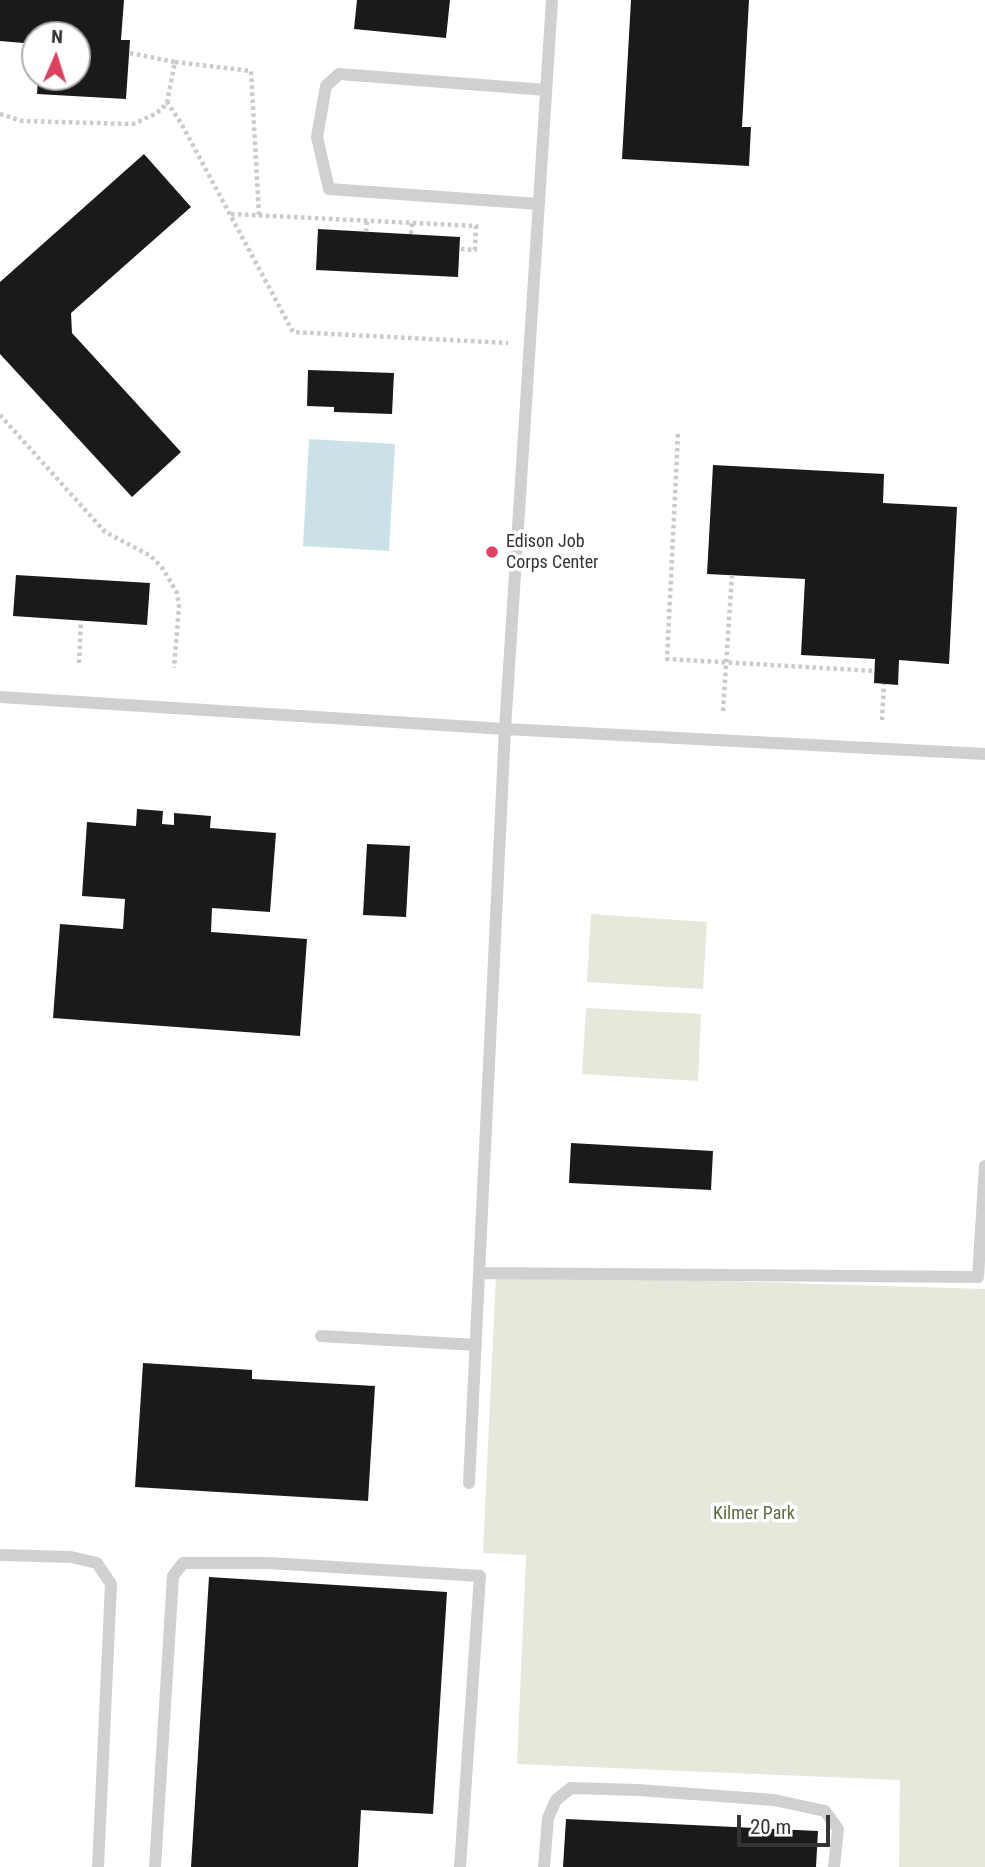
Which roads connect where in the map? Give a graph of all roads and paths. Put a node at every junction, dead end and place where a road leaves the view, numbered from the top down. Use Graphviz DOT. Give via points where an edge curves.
graph roads {
  1 [pos="552,0"];
  2 [pos="130,53"];
  3 [pos="175,62"];
  4 [pos="546,90"];
  5 [pos="167,102"];
  6 [pos="0,114"];
  7 [pos="539,204"];
  8 [pos="230,214"];
  9 [pos="259,215"];
  10 [pos="367,220"];
  11 [pos="412,223"];
  12 [pos="366,232"];
  13 [pos="411,234"];
  14 [pos="459,249"];
  15 [pos="530,344"];
  16 [pos="0,415"];
  17 [pos="678,434"];
  18 [pos="732,575"];
  19 [pos="82,621"];
  20 [pos="79,663"];
  21 [pos="727,663"];
  22 [pos="174,668"];
  23 [pos="874,671"];
  24 [pos="884,684"];
  25 [pos="0,697"];
  26 [pos="723,711"];
  27 [pos="882,720"];
  28 [pos="505,729"];
  29 [pos="985,754"];
  30 [pos="985,1166"];
  31 [pos="479,1273"];
  32 [pos="321,1336"];
  33 [pos="476,1345"];
  34 [pos="470,1483"];
  35 [pos="0,1555"];
  36 [pos="99,1867"];
  37 [pos="155,1867"];
  38 [pos="460,1867"];
  39 [pos="544,1867"];
  40 [pos="834,1867"];
  1 -- 4 [label="lane"];
  2 -- 3 [label="path"];
  3 -- 5 [label="path"];
  3 -- 9 [label="path" via="251,71"];
  4 -- 7 [label="lane"];
  4 -- 7 [label="lane" via="339,74 326,86 317,137 329,189"];
  5 -- 6 [label="path" via="133,124 22,121"];
  5 -- 8 [label="path"];
  7 -- 15 [label="lane"];
  8 -- 9 [label="path"];
  8 -- 15 [label="path" via="293,332"];
  9 -- 10 [label="path"];
  10 -- 11 [label="path"];
  10 -- 12 [label="path"];
  11 -- 13 [label="path"];
  11 -- 14 [label="path" via="476,226 475,250"];
  15 -- 28 [label="lane"];
  16 -- 22 [label="path" via="105,532 150,556 163,569 177,593 179,607"];
  17 -- 21 [label="path" via="667,659"];
  18 -- 21 [label="path"];
  19 -- 20 [label="path"];
  21 -- 23 [label="path"];
  21 -- 26 [label="path"];
  24 -- 27 [label="path"];
  25 -- 28 [label="lane"];
  28 -- 29 [label="lane"];
  28 -- 31 [label="lane"];
  30 -- 31 [label="lane" via="978,1277"];
  31 -- 33 [label="lane"];
  32 -- 33 [label="lane"];
  33 -- 34 [label="lane"];
  35 -- 36 [label="lane" via="71,1557 97,1563 111,1584"];
  37 -- 38 [label="lane" via="173,1576 183,1563 269,1563 480,1576"];
  39 -- 40 [label="lane" via="548,1818 556,1800 571,1788 774,1800 825,1811 838,1829"];
}
